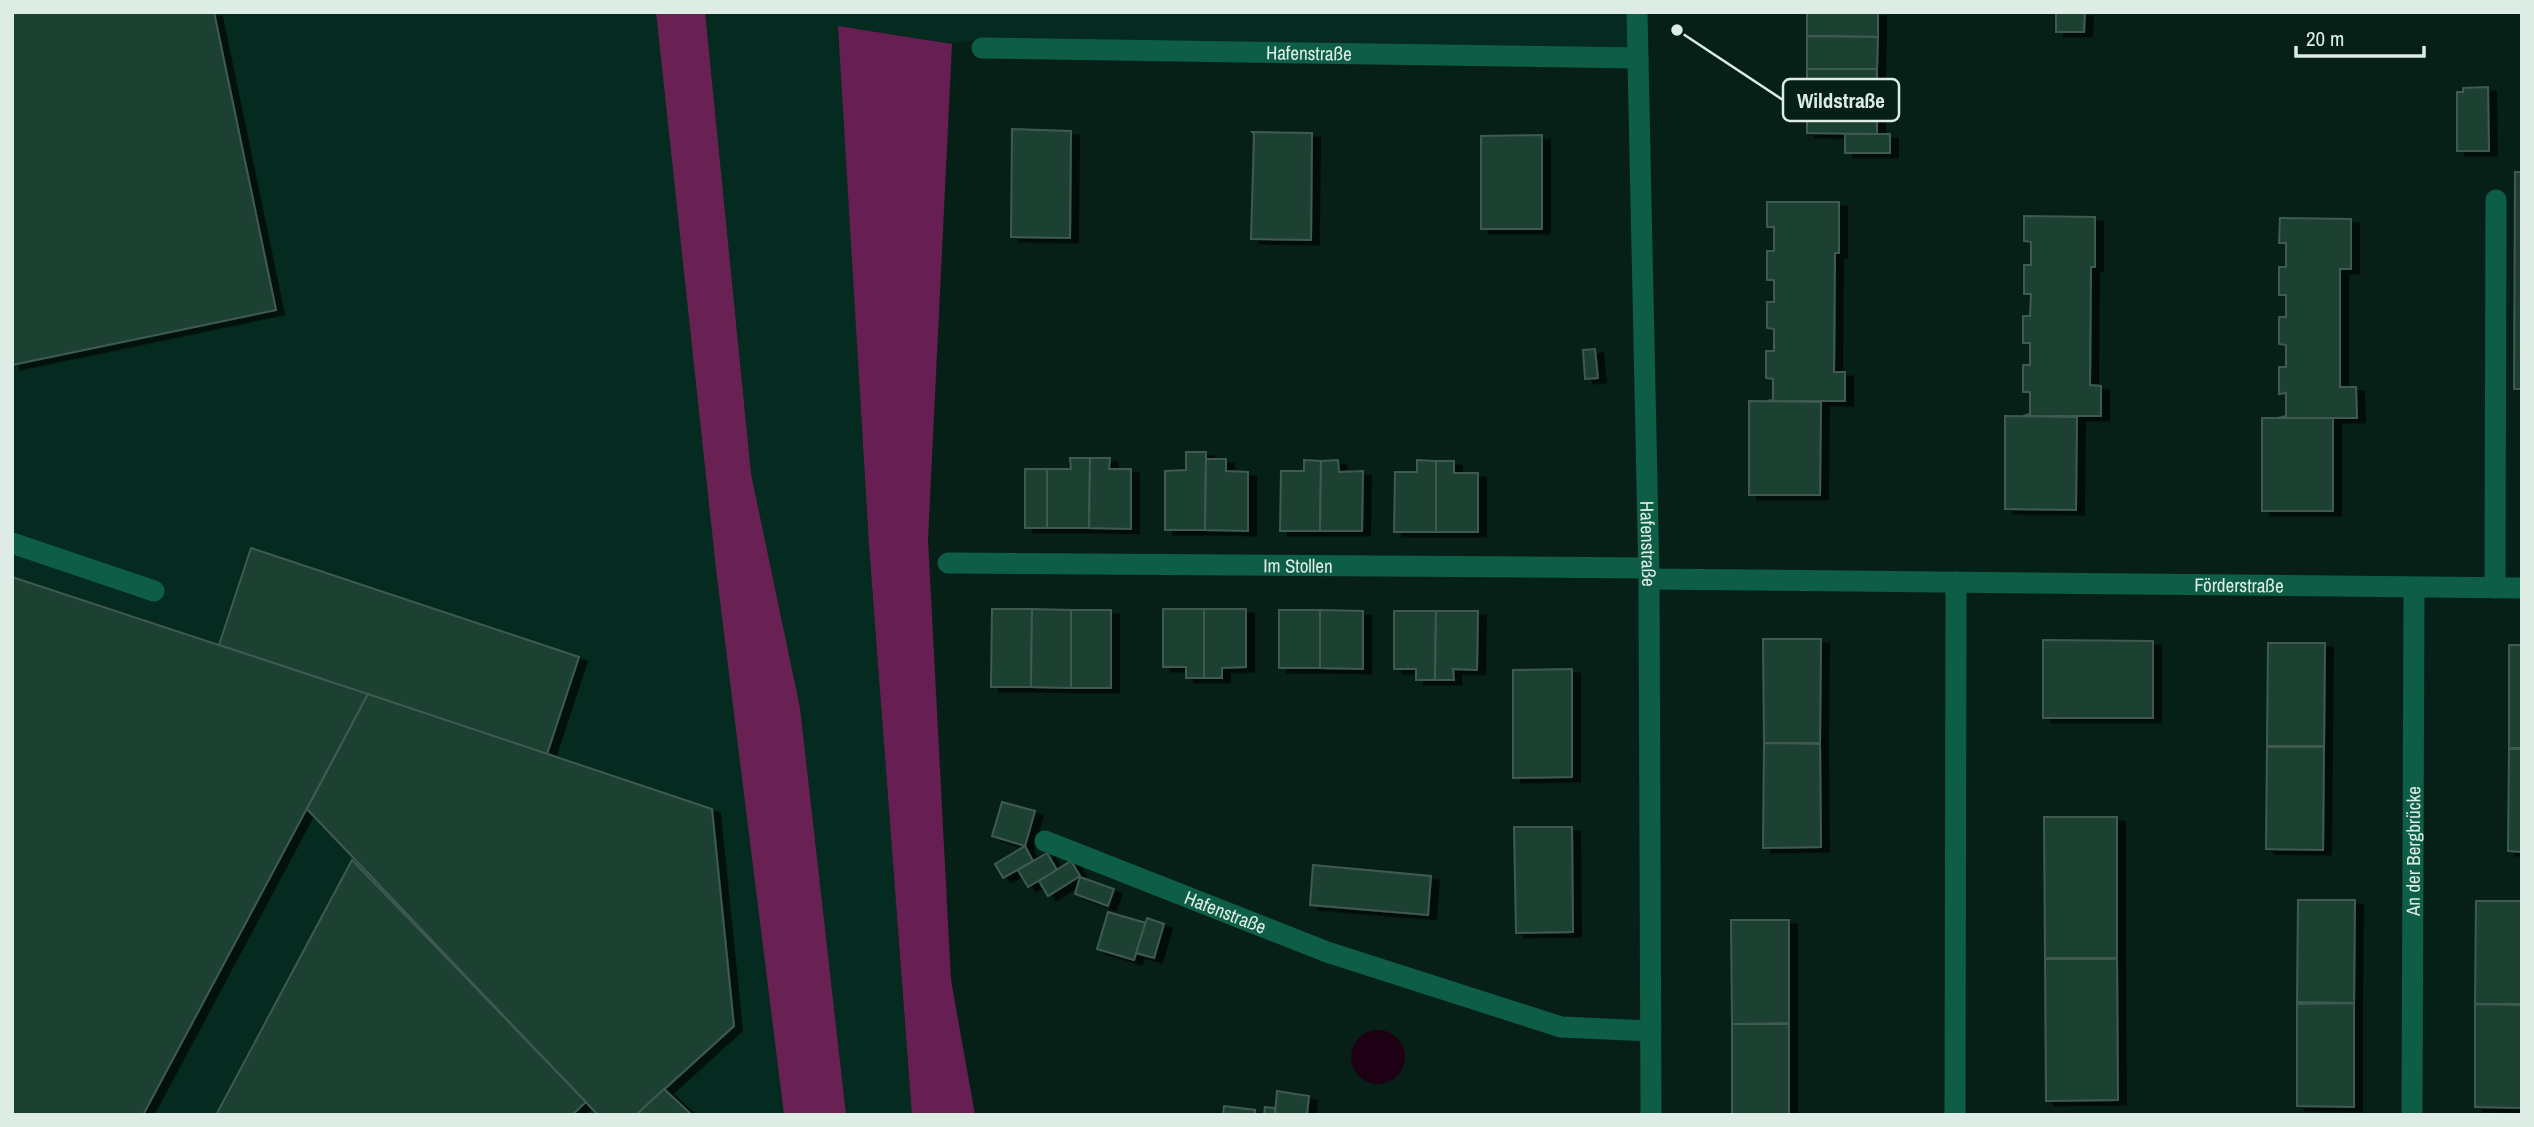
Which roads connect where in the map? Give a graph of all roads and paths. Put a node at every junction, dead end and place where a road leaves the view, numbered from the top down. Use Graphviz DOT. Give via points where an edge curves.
graph roads {
  1 [pos="1637,12"];
  2 [pos="982,47"];
  3 [pos="1638,58"];
  4 [pos="2496,200"];
  5 [pos="12,543"];
  6 [pos="948,563"];
  7 [pos="1649,573"];
  8 [pos="1956,582"];
  9 [pos="2414,588"];
  10 [pos="2495,588"];
  11 [pos="2522,589"];
  12 [pos="154,591"];
  13 [pos="1045,841"];
  14 [pos="1651,1031"];
  15 [pos="1651,1115"];
  16 [pos="1955,1115"];
  17 [pos="2412,1115"];
  1 -- 3 [label="street, Hafenstraße"];
  2 -- 3 [label="street, Hafenstraße"];
  3 -- 7 [label="street, Hafenstraße"];
  4 -- 10 [label="street"];
  5 -- 12 [label="street"];
  6 -- 7 [label="street, Im Stollen"];
  7 -- 8 [label="street, Förderstraße"];
  7 -- 14 [label="street, Hafenstraße"];
  8 -- 9 [label="street, Förderstraße"];
  8 -- 16 [label="street"];
  9 -- 10 [label="street, Förderstraße"];
  9 -- 17 [label="street, An der Bergbrücke"];
  10 -- 11 [label="street, Förderstraße"];
  13 -- 14 [label="street, Hafenstraße" via="1327,952 1561,1027"];
  14 -- 15 [label="street, Hafenstraße"];
}
